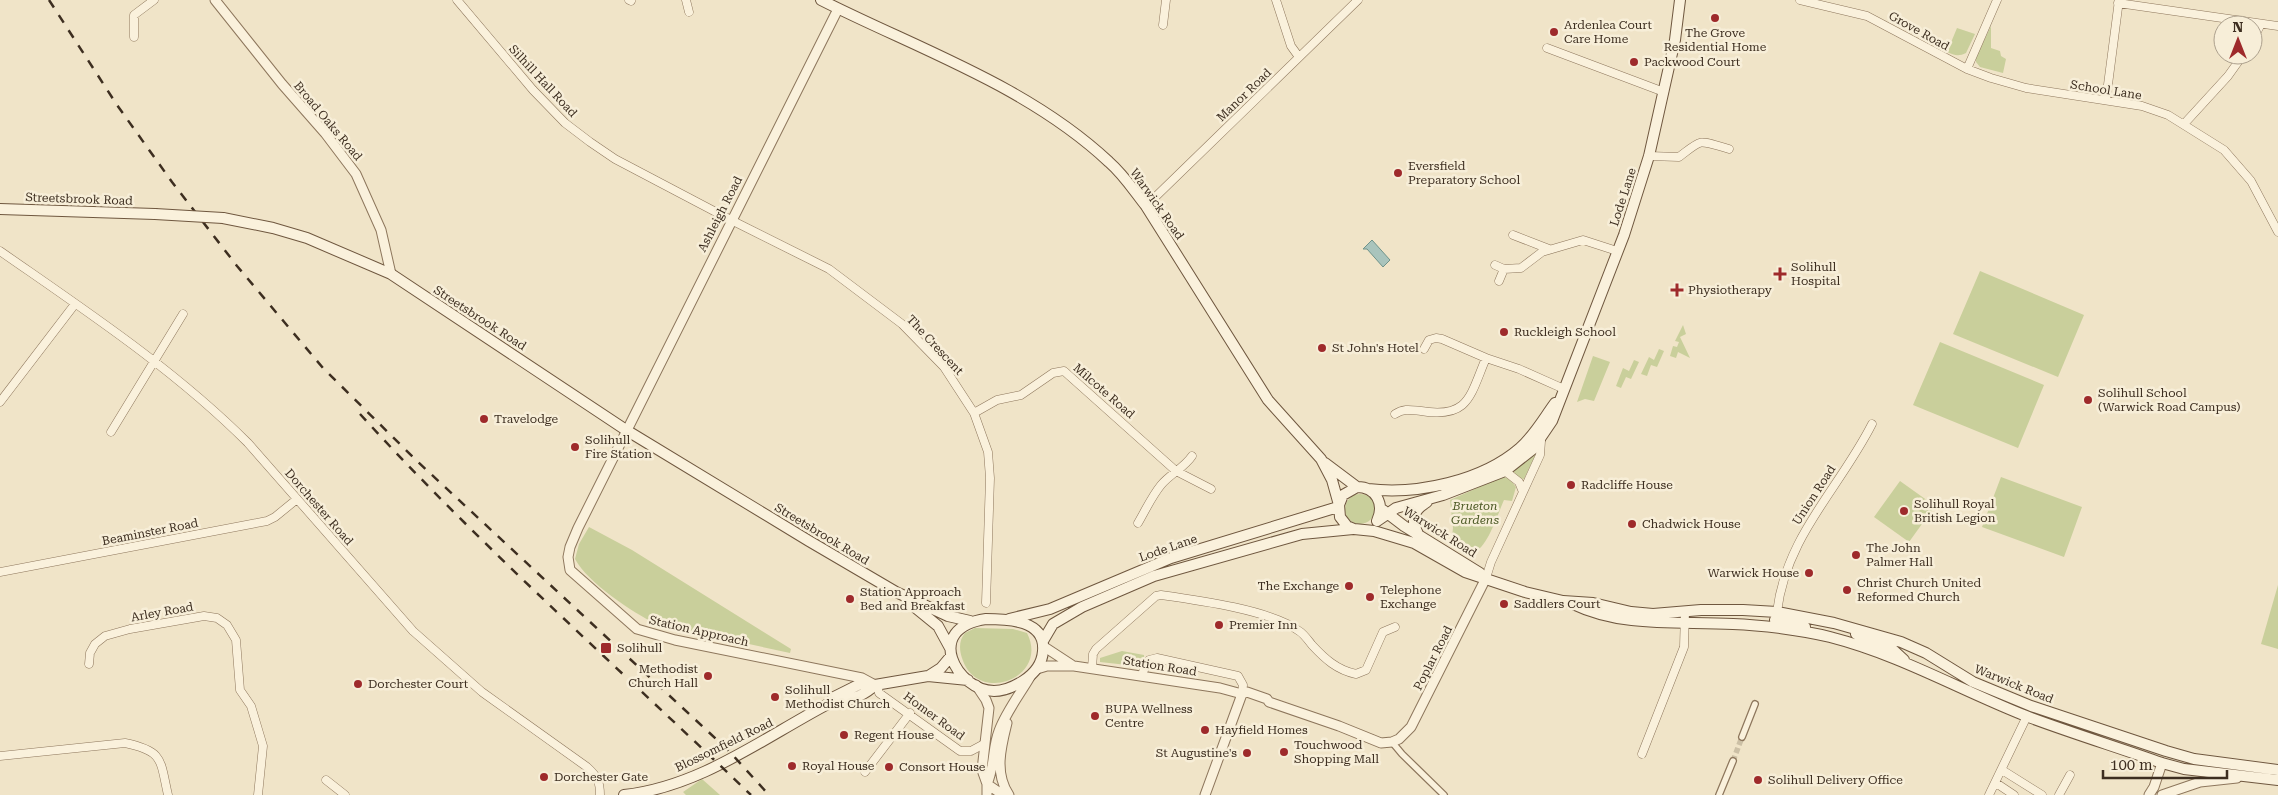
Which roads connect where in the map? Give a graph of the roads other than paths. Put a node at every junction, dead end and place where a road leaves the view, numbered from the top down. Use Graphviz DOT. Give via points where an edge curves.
graph roads {
  1 [pos="154,0"];
  2 [pos="215,0"];
  3 [pos="457,0"];
  4 [pos="686,0"];
  5 [pos="821,0"];
  6 [pos="1166,0"];
  7 [pos="1276,0"];
  8 [pos="1358,0"];
  9 [pos="1680,0"];
  10 [pos="1800,0"];
  11 [pos="1997,0"];
  12 [pos="2118,2"];
  13 [pos="838,9"];
  14 [pos="688,12"];
  15 [pos="2213,17"];
  16 [pos="2263,24"];
  17 [pos="1163,25"];
  18 [pos="2278,26"];
  19 [pos="134,37"];
  20 [pos="1547,48"];
  21 [pos="1299,57"];
  22 [pos="2236,65"];
  23 [pos="1967,69"];
  24 [pos="2026,88"];
  25 [pos="1664,92"];
  26 [pos="2106,100"];
  27 [pos="2184,124"];
  28 [pos="1728,149"];
  29 [pos="1649,156"];
  30 [pos="1146,206"];
  31 [pos="0,209"];
  32 [pos="731,220"];
  33 [pos="2278,232"];
  34 [pos="1513,235"];
  35 [pos="1549,249"];
  36 [pos="0,251"];
  37 [pos="1617,251"];
  38 [pos="1495,265"];
  39 [pos="1504,269"];
  40 [pos="391,274"];
  41 [pos="1498,281"];
  42 [pos="75,304"];
  43 [pos="183,314"];
  44 [pos="1424,349"];
  45 [pos="1486,358"];
  46 [pos="155,360"];
  47 [pos="1563,392"];
  48 [pos="0,402"];
  49 [pos="974,413"];
  50 [pos="1395,414"];
  51 [pos="1872,424"];
  52 [pos="626,430"];
  53 [pos="111,432"];
  54 [pos="1541,441"];
  55 [pos="1192,456"];
  56 [pos="1321,459"];
  57 [pos="1176,471"];
  58 [pos="1505,471"];
  59 [pos="1361,488"];
  60 [pos="1210,489"];
  61 [pos="1523,492"];
  62 [pos="1437,496"];
  63 [pos="297,499"];
  64 [pos="1338,506"];
  65 [pos="1384,510"];
  66 [pos="1138,523"];
  67 [pos="1356,529"];
  68 [pos="1420,536"];
  69 [pos="0,572"];
  70 [pos="1486,578"];
  71 [pos="896,592"];
  72 [pos="1567,602"];
  73 [pos="986,603"];
  74 [pos="1685,611"];
  75 [pos="1009,619"];
  76 [pos="1775,620"];
  77 [pos="970,621"];
  78 [pos="1834,623"];
  79 [pos="1684,624"];
  80 [pos="1845,626"];
  81 [pos="1395,627"];
  82 [pos="1830,638"];
  83 [pos="1044,644"];
  84 [pos="951,653"];
  85 [pos="1907,663"];
  86 [pos="89,664"];
  87 [pos="1074,666"];
  88 [pos="1092,668"];
  89 [pos="1034,672"];
  90 [pos="928,676"];
  91 [pos="1140,676"];
  92 [pos="972,683"];
  93 [pos="876,684"];
  94 [pos="1242,694"];
  95 [pos="1755,704"];
  96 [pos="2032,706"];
  97 [pos="1010,711"];
  98 [pos="910,713"];
  99 [pos="2027,716"];
  100 [pos="1742,737"];
  101 [pos="1392,742"];
  102 [pos="984,744"];
  103 [pos="2166,751"];
  104 [pos="1642,754"];
  105 [pos="0,756"];
  106 [pos="1733,761"];
  107 [pos="2218,763"];
  108 [pos="2162,764"];
  109 [pos="2278,766"];
  110 [pos="2002,770"];
  111 [pos="2278,770"];
  112 [pos="865,772"];
  113 [pos="2070,775"];
  114 [pos="2260,776"];
  115 [pos="326,780"];
  116 [pos="2278,780"];
  117 [pos="1996,782"];
  118 [pos="987,784"];
  119 [pos="168,795"];
  120 [pos="258,795"];
  121 [pos="345,795"];
  122 [pos="600,795"];
  123 [pos="624,795"];
  124 [pos="987,795"];
  125 [pos="1003,795"];
  126 [pos="1009,795"];
  127 [pos="1205,795"];
  128 [pos="1444,795"];
  129 [pos="1719,795"];
  130 [pos="1989,795"];
  131 [pos="2014,795"];
  132 [pos="2042,795"];
  133 [pos="2059,795"];
  134 [pos="2149,795"];
  135 [pos="2162,795"];
  1 -- 19 [label="street" via="134,15"];
  2 -- 40 [label="street, Broad Oaks Road" via="356,174 381,230"];
  3 -- 32 [label="street, Silhill Hall Road" via="498,51 565,122 615,159"];
  4 -- 14 [label="street"];
  5 -- 13 [label="main road, Warwick Road"];
  6 -- 17 [label="street"];
  7 -- 21 [label="street" via="1291,46"];
  8 -- 21 [label="street, Manor Road"];
  9 -- 25 [label="main road, Lode Lane"];
  10 -- 23 [label="street, Grove Road" via="1867,16"];
  11 -- 23 [label="street"];
  12 -- 15 [label="street"];
  12 -- 26 [label="street"];
  13 -- 30 [label="main road, Warwick Road" via="974,73 1050,116 1109,162 1125,177"];
  13 -- 32 [label="street, Ashleigh Road"];
  16 -- 18 [label="street"];
  20 -- 25 [label="street"];
  21 -- 30 [label="street, Manor Road"];
  22 -- 27 [label="street"];
  23 -- 24 [label="street, Grove Road"];
  24 -- 26 [label="street, School Lane"];
  25 -- 29 [label="main road, Lode Lane"];
  26 -- 27 [label="street, School Lane" via="2142,106"];
  27 -- 33 [label="street, School Lane" via="2224,150 2245,175"];
  28 -- 29 [label="street" via="1697,142 1679,157"];
  29 -- 37 [label="main road, Lode Lane"];
  30 -- 56 [label="main road, Warwick Road" via="1268,400"];
  31 -- 40 [label="main road, Streetsbrook Road, bridge" via="223,218 307,238"];
  32 -- 49 [label="street, The Crescent" via="829,269 874,301 944,367"];
  32 -- 52 [label="street, Ashleigh Road"];
  34 -- 35 [label="street"];
  35 -- 37 [label="street" via="1583,240"];
  35 -- 39 [label="street" via="1521,268"];
  36 -- 42 [label="street, Dorchester Road"];
  37 -- 47 [label="main road, Lode Lane"];
  38 -- 39 [label="street"];
  39 -- 41 [label="street"];
  40 -- 52 [label="main road, Streetsbrook Road"];
  42 -- 46 [label="street, Dorchester Road"];
  42 -- 48 [label="street"];
  43 -- 46 [label="street"];
  44 -- 45 [label="street" via="1428,340 1439,338"];
  45 -- 47 [label="street" via="1519,369"];
  45 -- 50 [label="street" via="1463,406 1440,414 1402,409"];
  46 -- 53 [label="street"];
  46 -- 63 [label="street, Dorchester Road" via="223,418"];
  47 -- 54 [label="main road, Lode Lane"];
  47 -- 59 [label="main road, Lode Lane" via="1520,448 1497,464 1462,478 1413,490"];
  49 -- 57 [label="street, Milcote Road" via="997,400 1021,395 1053,372 1064,371"];
  49 -- 73 [label="street, The Crescent" via="988,452 990,478"];
  51 -- 76 [label="street, Union Road" via="1798,541"];
  52 -- 71 [label="main road, Streetsbrook Road"];
  52 -- 93 [label="street, Station Approach" via="570,546 570,570 638,630 862,678"];
  54 -- 58 [label="main road, Lode Lane"];
  54 -- 61 [label="street, Warwick Road" via="1540,456"];
  55 -- 57 [label="street" via="1186,466"];
  56 -- 59 [label="main road, Warwick Road"];
  56 -- 64 [label="main road, Warwick Road" via="1332,480"];
  57 -- 60 [label="street, Milcote Road"];
  57 -- 66 [label="street" via="1160,486"];
  58 -- 61 [label="street" via="1519,482"];
  58 -- 62 [label="main road, Lode Lane"];
  59 -- 64 [label="main road" via="1343,495"];
  59 -- 65 [label="main road" via="1376,495"];
  61 -- 70 [label="street, Warwick Road"];
  62 -- 65 [label="main road, Lode Lane"];
  62 -- 68 [label="main road" via="1416,512 1413,524"];
  63 -- 69 [label="street, Beaminster Road" via="267,521"];
  63 -- 122 [label="street, Dorchester Road" via="413,631 482,692 587,767 600,782"];
  64 -- 67 [label="main road" via="1344,523"];
  64 -- 75 [label="main road, Lode Lane" via="1172,558 1050,608"];
  65 -- 67 [label="main road" via="1372,525"];
  65 -- 68 [label="main road, Warwick Road"];
  67 -- 70 [label="main road, Warwick Road" via="1414,543 1465,572"];
  67 -- 83 [label="main road, Lode Lane" via="1302,534 1154,576 1082,607 1053,624"];
  68 -- 70 [label="main road, Warwick Road"];
  70 -- 72 [label="main road, Warwick Road"];
  70 -- 101 [label="street, Poplar Road" via="1411,727 1404,736"];
  71 -- 77 [label="main road, Streetsbrook Road" via="948,616"];
  71 -- 84 [label="main road, Streetsbrook Road" via="938,626"];
  72 -- 74 [label="main road, Warwick Road" via="1653,614"];
  72 -- 79 [label="main road, Warwick Road" via="1613,618"];
  74 -- 76 [label="main road, Warwick Road" via="1743,610"];
  74 -- 79 [label="street"];
  75 -- 77 [label="main road"];
  75 -- 83 [label="main road" via="1033,627"];
  76 -- 78 [label="main road, Warwick Road"];
  76 -- 79 [label="main road, Warwick Road"];
  76 -- 82 [label="main road, Warwick Road"];
  77 -- 84 [label="main road" via="955,633"];
  78 -- 80 [label="main road, Warwick Road"];
  78 -- 82 [label="main road"];
  79 -- 104 [label="street" via="1684,647"];
  80 -- 85 [label="main road" via="1863,638 1891,648"];
  80 -- 96 [label="main road, Warwick Road" via="1901,642 1974,682"];
  81 -- 88 [label="street" via="1383,632 1366,670 1356,674 1336,667 1300,631 1282,621 1201,600 1162,594 1096,649"];
  82 -- 85 [label="main road, Warwick Road"];
  83 -- 87 [label="street, Station Road"];
  83 -- 89 [label="main road" via="1041,661"];
  84 -- 90 [label="main road, Blossomfield Road" via="941,668"];
  84 -- 92 [label="main road" via="958,669"];
  85 -- 99 [label="main road, Warwick Road"];
  86 -- 120 [label="street, Arley Road" via="95,644 105,636 130,628 204,616 227,624 236,640 240,690 251,706 263,746"];
  87 -- 88 [label="street, Station Road"];
  87 -- 89 [label="street, Station Road" via="1047,666"];
  88 -- 91 [label="street, Station Road"];
  89 -- 92 [label="main road" via="1016,685 994,691"];
  89 -- 97 [label="street"];
  90 -- 92 [label="main road, Blossomfield Road"];
  90 -- 93 [label="main road, Blossomfield Road"];
  91 -- 94 [label="street, Station Road"];
  91 -- 94 [label="street" via="1149,660 1157,658 1238,676 1244,685"];
  92 -- 102 [label="street" via="989,708"];
  93 -- 98 [label="street, Homer Road" via="879,693"];
  93 -- 123 [label="main road, Blossomfield Road" via="860,684 834,697 829,704 780,733 696,775"];
  94 -- 101 [label="street, Station Road" via="1246,698 1270,702 1339,726 1375,742"];
  94 -- 127 [label="street"];
  95 -- 100 [label="street"];
  96 -- 99 [label="main road"];
  96 -- 103 [label="main road, Warwick Road"];
  97 -- 118 [label="street" via="999,731 993,770"];
  97 -- 126 [label="street" via="999,765"];
  98 -- 102 [label="street, Homer Road" via="960,751 971,751"];
  98 -- 112 [label="street"];
  99 -- 108 [label="main road, Warwick Road"];
  99 -- 110 [label="street"];
  101 -- 128 [label="street"];
  102 -- 118 [label="street" via="982,770"];
  103 -- 107 [label="main road, Warwick Road"];
  103 -- 108 [label="main road"];
  105 -- 119 [label="street" via="125,744 143,747 154,752 159,759"];
  106 -- 129 [label="street"];
  107 -- 109 [label="main road"];
  107 -- 111 [label="main road, Warwick Road"];
  108 -- 114 [label="main road, Warwick Road"];
  108 -- 134 [label="street"];
  110 -- 117 [label="street"];
  110 -- 132 [label="street"];
  113 -- 133 [label="street"];
  114 -- 116 [label="main road, Warwick Road"];
  114 -- 135 [label="street" via="2200,782"];
  115 -- 121 [label="street"];
  117 -- 130 [label="street"];
  117 -- 131 [label="street"];
  118 -- 124 [label="street"];
  118 -- 125 [label="street"];
}
